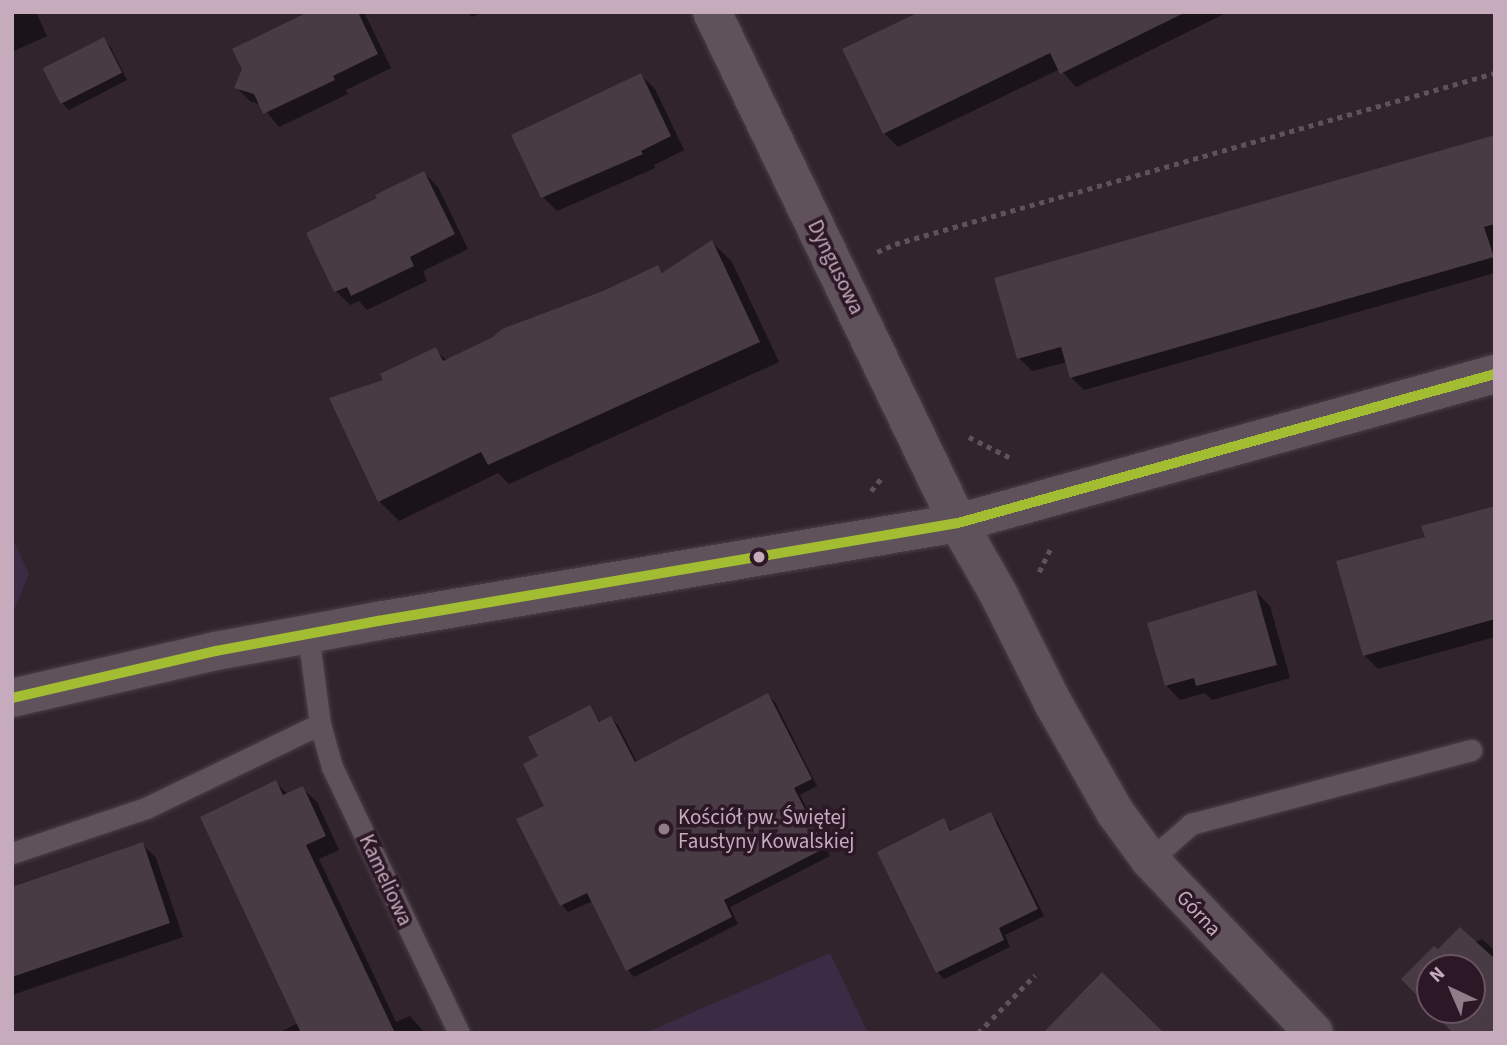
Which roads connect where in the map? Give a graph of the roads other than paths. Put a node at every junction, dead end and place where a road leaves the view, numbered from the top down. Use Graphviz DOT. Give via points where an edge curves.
graph roads {
  1 [pos="712,12"];
  2 [pos="1495,374"];
  3 [pos="958,523"];
  4 [pos="308,634"];
  5 [pos="12,698"];
  6 [pos="320,724"];
  7 [pos="1471,750"];
  8 [pos="12,853"];
  9 [pos="1150,860"];
  10 [pos="459,1033"];
  11 [pos="1314,1033"];
  1 -- 3 [label="street, Dyngusowa"];
  2 -- 3 [label="street"];
  3 -- 4 [label="street"];
  3 -- 9 [label="street, Górna" via="1088,765"];
  4 -- 5 [label="street"];
  4 -- 6 [label="lane, Kameliowa"];
  6 -- 8 [label="lane" via="146,808"];
  6 -- 10 [label="lane, Kameliowa" via="332,767"];
  7 -- 9 [label="lane" via="1191,824"];
  9 -- 11 [label="street, Górna"];
}
